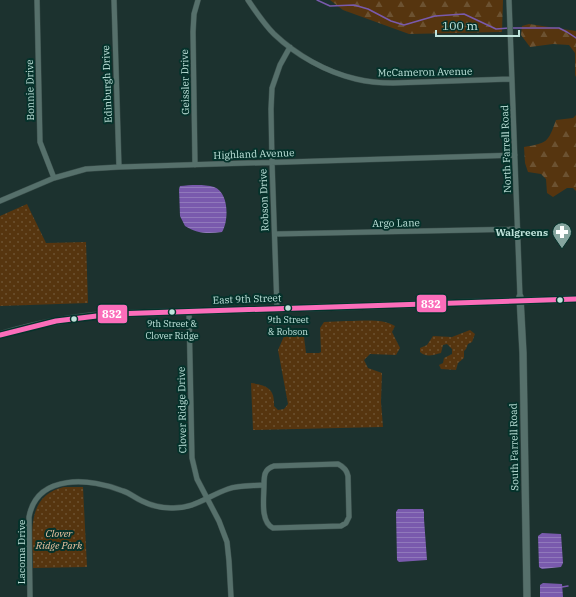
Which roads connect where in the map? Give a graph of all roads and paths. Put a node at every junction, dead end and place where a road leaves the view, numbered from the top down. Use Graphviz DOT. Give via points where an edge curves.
graph roads {
  1 [pos="37,0"];
  2 [pos="114,0"];
  3 [pos="198,0"];
  4 [pos="248,0"];
  5 [pos="509,0"];
  6 [pos="290,47"];
  7 [pos="512,79"];
  8 [pos="515,155"];
  9 [pos="272,162"];
  10 [pos="196,165"];
  11 [pos="118,167"];
  12 [pos="54,178"];
  13 [pos="0,201"];
  14 [pos="518,229"];
  15 [pos="275,234"];
  16 [pos="520,299"];
  17 [pos="576,299"];
  18 [pos="277,308"];
  19 [pos="189,311"];
  20 [pos="0,335"];
  21 [pos="264,485"];
  22 [pos="207,499"];
  23 [pos="30,597"];
  24 [pos="231,597"];
  25 [pos="527,597"];
  1 -- 12 [label="street, Bonnie Drive" via="40,142"];
  2 -- 11 [label="street, Edinburgh Drive"];
  3 -- 10 [label="street, Geissler Drive" via="193,32"];
  4 -- 6 [label="street, McCameron Avenue" via="274,34"];
  5 -- 7 [label="street, North Farrell Road"];
  6 -- 7 [label="street, McCameron Avenue" via="314,63 357,80 393,83"];
  6 -- 9 [label="street, Robson Drive" via="272,88"];
  7 -- 8 [label="street, North Farrell Road"];
  8 -- 9 [label="street, Highland Avenue"];
  8 -- 14 [label="street, North Farrell Road"];
  9 -- 10 [label="street, Highland Avenue"];
  9 -- 15 [label="street, Robson Drive"];
  10 -- 11 [label="street, Highland Avenue"];
  11 -- 12 [label="street, Highland Avenue" via="86,169"];
  12 -- 13 [label="street, Highland Avenue"];
  14 -- 15 [label="street, Argo Lane"];
  14 -- 16 [label="street, North Farrell Road"];
  15 -- 18 [label="street, Robson Drive"];
  16 -- 17 [label="main road, East 9th Street"];
  16 -- 18 [label="main road, East 9th Street"];
  16 -- 25 [label="main road, South Farrell Road"];
  18 -- 19 [label="main road, East 9th Street"];
  19 -- 20 [label="main road, East 9th Street" via="77,317 25,327"];
  19 -- 22 [label="street, Clover Ridge Drive" via="192,458 197,479"];
  21 -- 21 [label="street" via="265,520 268,526 273,528 341,526 346,523 349,516 347,471 338,464 274,466 265,472"];
  21 -- 22 [label="street, Lacoma Drive" via="229,488"];
  22 -- 23 [label="street, Lacoma Drive" via="189,506 171,508 142,502 111,486 91,483 59,484 50,487 37,498 29,517"];
  22 -- 24 [label="street, Clover Ridge Drive" via="227,542"];
}
